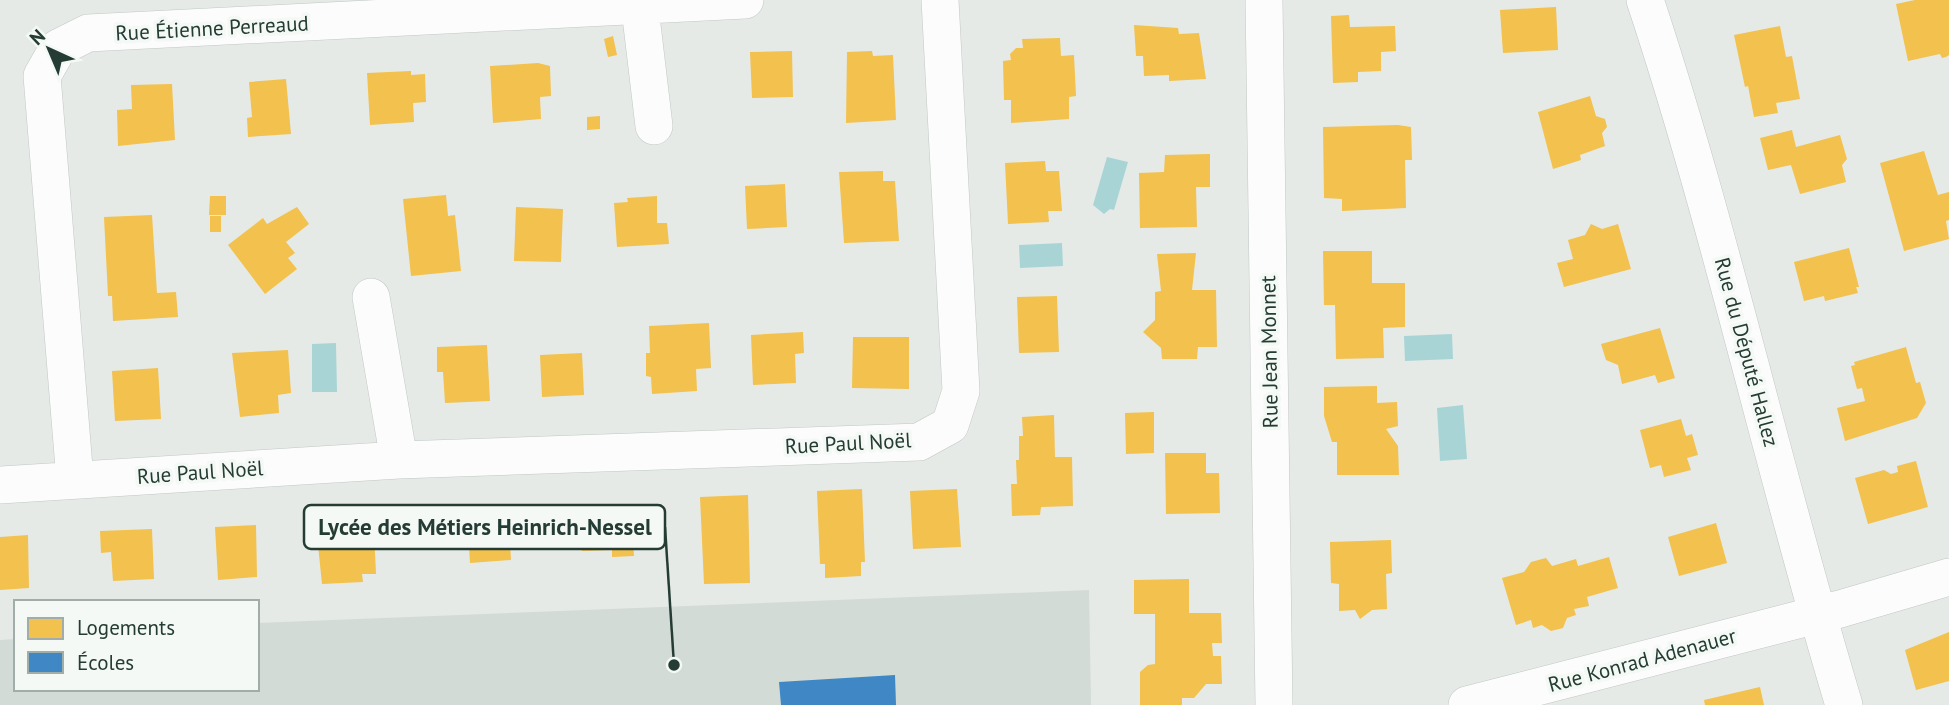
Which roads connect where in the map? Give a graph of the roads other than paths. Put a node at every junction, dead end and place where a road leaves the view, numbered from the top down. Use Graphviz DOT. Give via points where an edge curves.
graph roads {
  1 [pos="745,0"];
  2 [pos="940,0"];
  3 [pos="1264,0"];
  4 [pos="1645,0"];
  5 [pos="639,3"];
  6 [pos="311,11"];
  7 [pos="654,126"];
  8 [pos="371,297"];
  9 [pos="399,460"];
  10 [pos="75,480"];
  11 [pos="0,485"];
  12 [pos="1949,578"];
  13 [pos="1816,615"];
  14 [pos="1274,705"];
  15 [pos="1467,705"];
  16 [pos="1844,705"];
  1 -- 5 [label="street, Rue Étienne Perreaud"];
  2 -- 9 [label="street, Rue Paul Noël" via="961,391 950,425 919,442"];
  3 -- 14 [label="street, Rue Jean Monnet"];
  4 -- 13 [label="street, Rue du Député Hallez" via="1735,299"];
  5 -- 6 [label="street, Rue Étienne Perreaud"];
  5 -- 7 [label="street"];
  6 -- 10 [label="street, Rue Étienne Perreaud" via="88,33 58,48 42,76"];
  8 -- 9 [label="street"];
  9 -- 10 [label="street, Rue Paul Noël"];
  10 -- 11 [label="street, Rue Paul Noël"];
  12 -- 13 [label="street, Rue Konrad Adenauer"];
  13 -- 15 [label="street, Rue Konrad Adenauer"];
  13 -- 16 [label="street, Rue du Député Hallez"];
}
